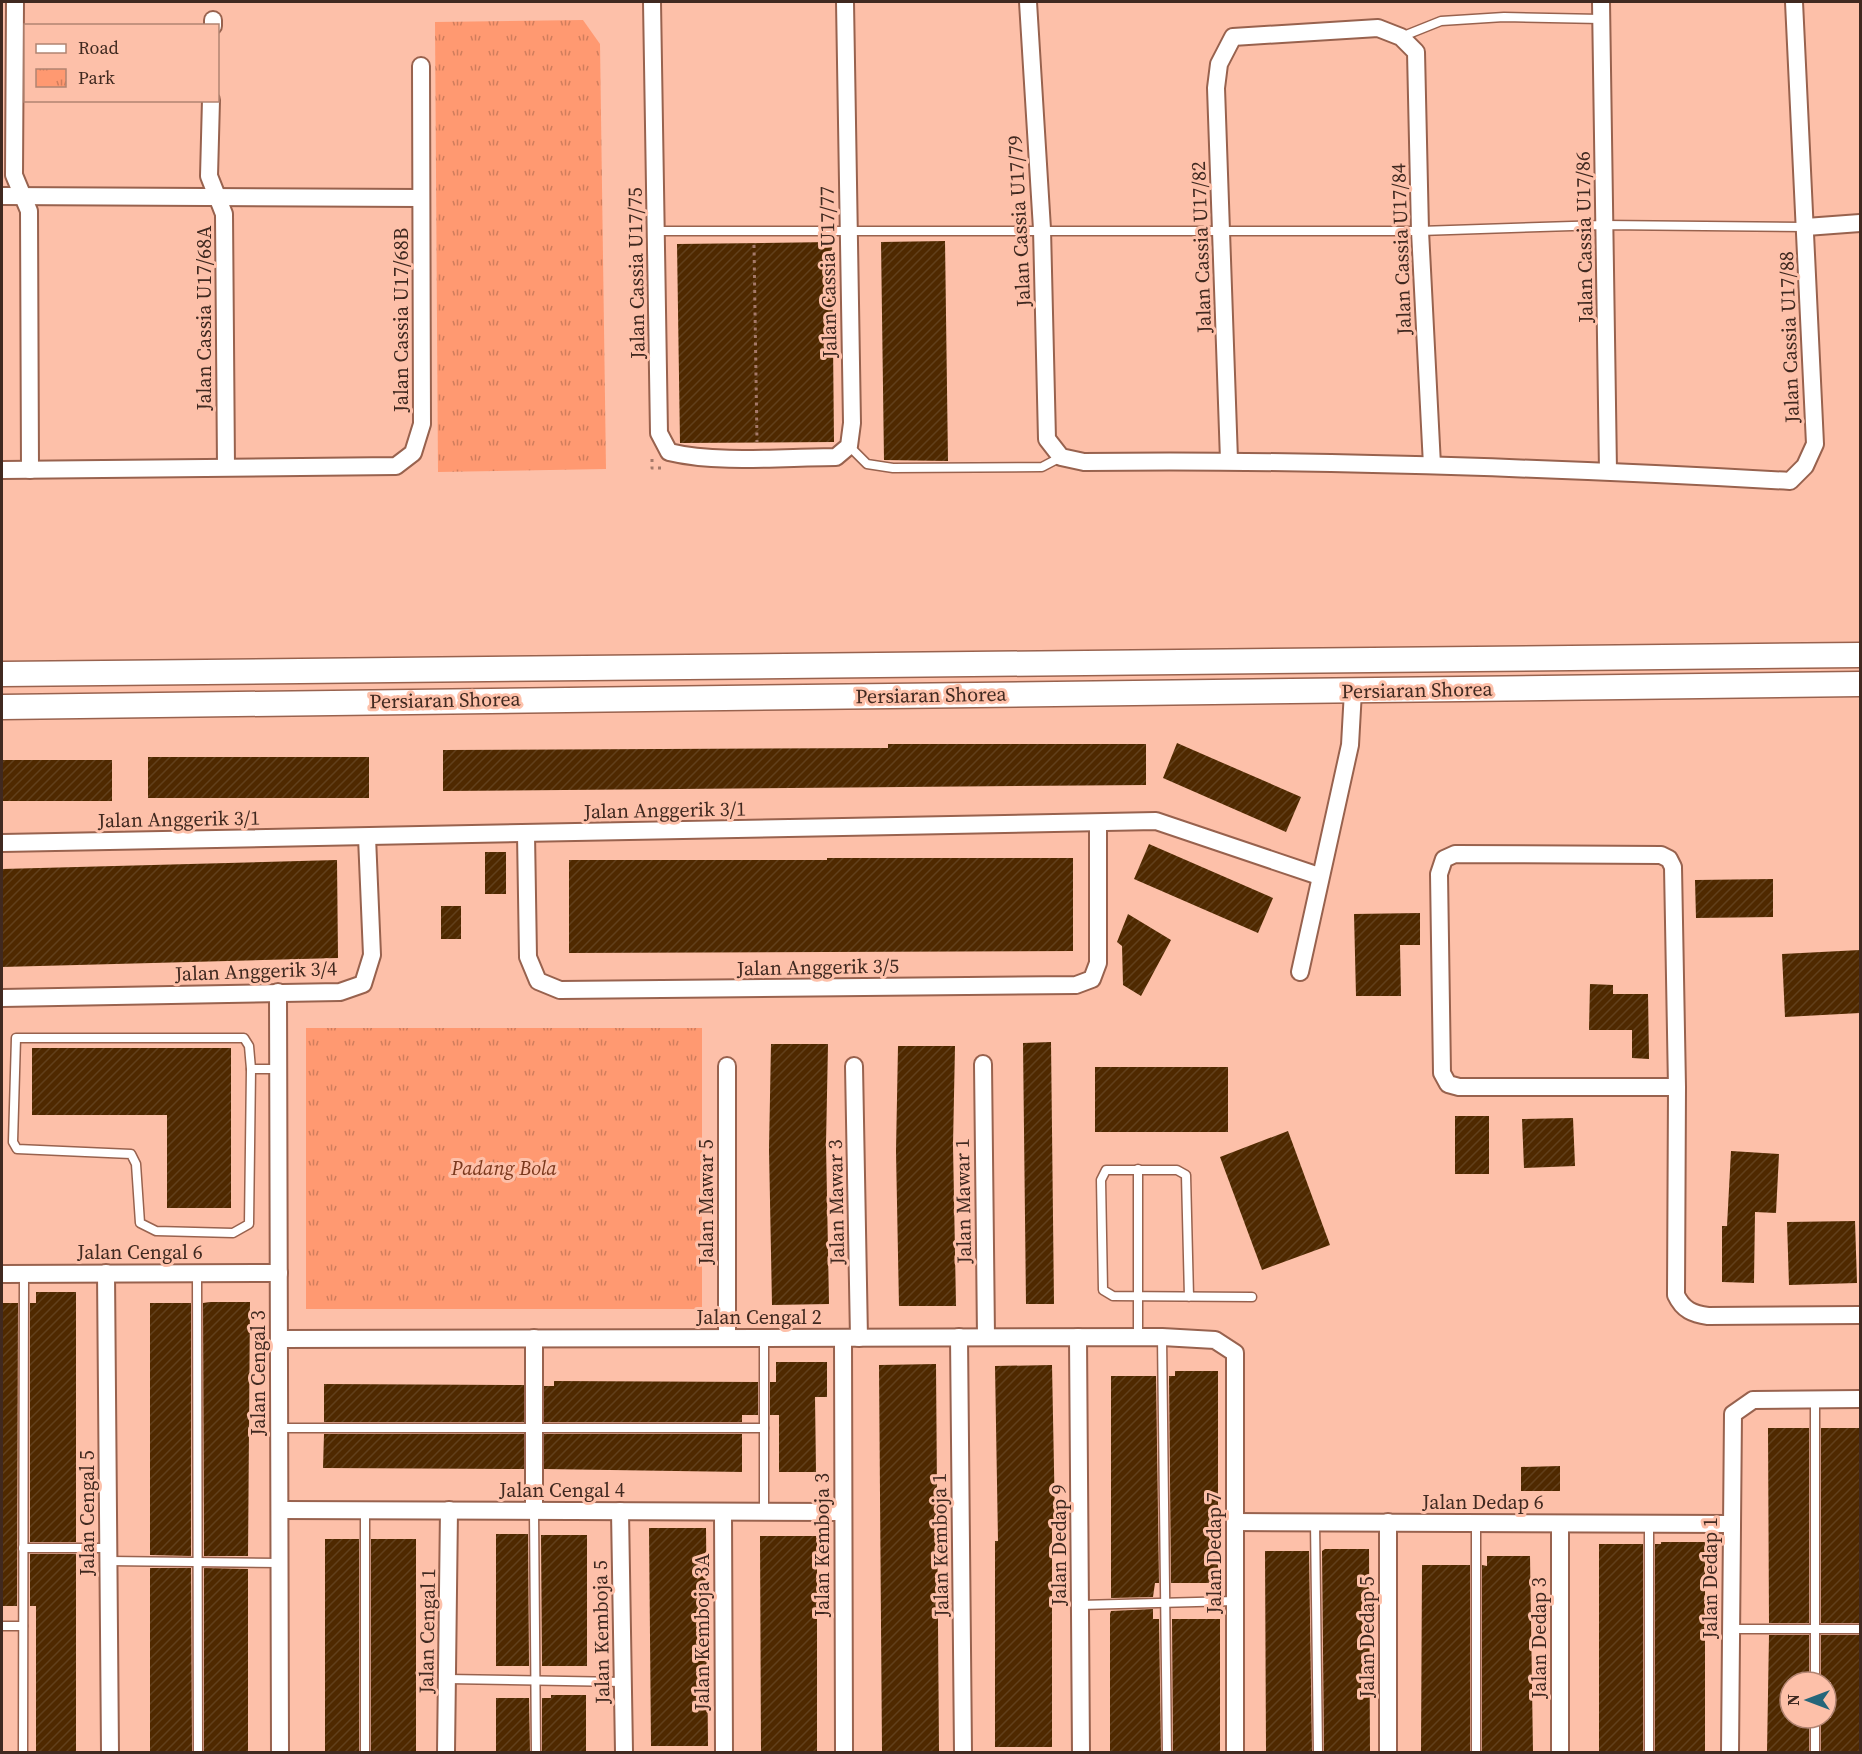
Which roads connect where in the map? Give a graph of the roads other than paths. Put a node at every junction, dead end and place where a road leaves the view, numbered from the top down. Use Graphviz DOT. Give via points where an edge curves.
graph roads {
  1 [pos="15,2"];
  2 [pos="652,2"];
  3 [pos="845,2"];
  4 [pos="1028,2"];
  5 [pos="1601,2"];
  6 [pos="1794,2"];
  7 [pos="1601,19"];
  8 [pos="1401,37"];
  9 [pos="421,66"];
  10 [pos="211,102"];
  11 [pos="2,196"];
  12 [pos="22,196"];
  13 [pos="217,196"];
  14 [pos="421,198"];
  15 [pos="1860,223"];
  16 [pos="1604,225"];
  17 [pos="1806,227"];
  18 [pos="1042,229"];
  19 [pos="847,230"];
  20 [pos="1222,230"];
  21 [pos="657,231"];
  22 [pos="1420,231"];
  23 [pos="849,446"];
  24 [pos="1061,457"];
  25 [pos="1229,460"];
  26 [pos="1432,465"];
  27 [pos="226,467"];
  28 [pos="2,470"];
  29 [pos="30,470"];
  30 [pos="1608,471"];
  31 [pos="1860,656"];
  32 [pos="1441,660"];
  33 [pos="1270,662"];
  34 [pos="2,674"];
  35 [pos="1860,684"];
  36 [pos="1353,691"];
  37 [pos="2,707"];
  38 [pos="1098,824"];
  39 [pos="526,834"];
  40 [pos="367,837"];
  41 [pos="2,843"];
  42 [pos="1319,876"];
  43 [pos="1300,972"];
  44 [pos="278,992"];
  45 [pos="2,998"];
  46 [pos="983,1064"];
  47 [pos="727,1066"];
  48 [pos="855,1066"];
  49 [pos="251,1069"];
  50 [pos="279,1069"];
  51 [pos="1677,1087"];
  52 [pos="1138,1169"];
  53 [pos="279,1272"];
  54 [pos="24,1273"];
  55 [pos="106,1273"];
  56 [pos="2,1274"];
  57 [pos="196,1274"];
  58 [pos="1138,1296"];
  59 [pos="1189,1297"];
  60 [pos="1252,1297"];
  61 [pos="1860,1315"];
  62 [pos="958,1337"];
  63 [pos="986,1337"];
  64 [pos="1078,1337"];
  65 [pos="1138,1337"];
  66 [pos="1162,1337"];
  67 [pos="534,1338"];
  68 [pos="727,1338"];
  69 [pos="764,1338"];
  70 [pos="851,1338"];
  71 [pos="279,1340"];
  72 [pos="1235,1353"];
  73 [pos="1815,1400"];
  74 [pos="1860,1400"];
  75 [pos="280,1428"];
  76 [pos="764,1428"];
  77 [pos="535,1429"];
  78 [pos="280,1510"];
  79 [pos="365,1510"];
  80 [pos="449,1510"];
  81 [pos="534,1511"];
  82 [pos="620,1511"];
  83 [pos="723,1512"];
  84 [pos="764,1512"];
  85 [pos="843,1512"];
  86 [pos="1235,1522"];
  87 [pos="1316,1522"];
  88 [pos="1388,1522"];
  89 [pos="1476,1523"];
  90 [pos="1560,1524"];
  91 [pos="1649,1524"];
  92 [pos="1731,1524"];
  93 [pos="23,1548"];
  94 [pos="109,1555"];
  95 [pos="197,1562"];
  96 [pos="280,1563"];
  97 [pos="1235,1601"];
  98 [pos="1165,1603"];
  99 [pos="1080,1605"];
  100 [pos="2,1626"];
  101 [pos="23,1626"];
  102 [pos="1731,1629"];
  103 [pos="1815,1629"];
  104 [pos="1860,1629"];
  105 [pos="1815,1670"];
  106 [pos="447,1679"];
  107 [pos="536,1680"];
  108 [pos="623,1682"];
  109 [pos="1815,1730"];
  110 [pos="23,1752"];
  111 [pos="110,1752"];
  112 [pos="198,1752"];
  113 [pos="280,1752"];
  114 [pos="365,1752"];
  115 [pos="446,1752"];
  116 [pos="536,1752"];
  117 [pos="624,1752"];
  118 [pos="724,1752"];
  119 [pos="844,1752"];
  120 [pos="963,1752"];
  121 [pos="1081,1752"];
  122 [pos="1167,1752"];
  123 [pos="1235,1752"];
  124 [pos="1318,1752"];
  125 [pos="1388,1752"];
  126 [pos="1476,1752"];
  127 [pos="1560,1752"];
  128 [pos="1649,1752"];
  129 [pos="1730,1752"];
  130 [pos="1815,1752"];
  1 -- 12 [label="street" via="14,175"];
  2 -- 21 [label="street, Jalan Cassia U17/75"];
  3 -- 19 [label="street, Jalan Cassia U17/77"];
  4 -- 18 [label="street, Jalan Cassia U17/79"];
  5 -- 7 [label="street, Jalan Cassia U17/86"];
  6 -- 17 [label="street, Jalan Cassia U17/88"];
  7 -- 8 [label="lane" via="1504,16 1442,21"];
  7 -- 16 [label="street, Jalan Cassia U17/86"];
  8 -- 20 [label="street, Jalan Cassia U17/82" via="1378,28 1233,37 1219,63 1216,88"];
  8 -- 22 [label="street, Jalan Cassia U17/84" via="1416,52"];
  9 -- 14 [label="street, Jalan Cassia U17/68B"];
  10 -- 13 [label="street, Jalan Cassia U17/68A" via="209,176"];
  11 -- 12 [label="street"];
  12 -- 13 [label="street"];
  12 -- 29 [label="street" via="29,211"];
  13 -- 14 [label="street"];
  13 -- 27 [label="street, Jalan Cassia U17/68A" via="224,213"];
  14 -- 27 [label="street, Jalan Cassia U17/68B" via="422,424 413,453 396,466"];
  15 -- 17 [label="street"];
  16 -- 17 [label="lane"];
  16 -- 22 [label="lane"];
  16 -- 30 [label="street, Jalan Cassia U17/86"];
  17 -- 30 [label="street, Jalan Cassia U17/88" via="1815,444 1805,466 1790,481"];
  18 -- 19 [label="lane"];
  18 -- 20 [label="lane"];
  18 -- 24 [label="street, Jalan Cassia U17/79" via="1047,440"];
  19 -- 21 [label="lane"];
  19 -- 23 [label="street, Jalan Cassia U17/77" via="852,423"];
  20 -- 22 [label="lane"];
  20 -- 25 [label="street, Jalan Cassia U17/82"];
  21 -- 23 [label="street, Jalan Cassia U17/75" via="659,433 669,452 688,457 836,458"];
  22 -- 26 [label="street, Jalan Cassia U17/84"];
  23 -- 24 [label="lane" via="867,464 893,468 1042,467"];
  24 -- 25 [label="street, Jalan Cassia U17/88" via="1084,462"];
  25 -- 26 [label="street, Jalan Cassia U17/88"];
  26 -- 30 [label="street, Jalan Cassia U17/88"];
  27 -- 29 [label="street, Jalan Cassia U17/68B"];
  28 -- 29 [label="street, Jalan Cassia U17/68B"];
  31 -- 32 [label="main road, Persiaran Shorea"];
  32 -- 33 [label="main road, Persiaran Shorea"];
  32 -- 36 [label="main road" via="1422,669 1376,675 1363,680"];
  33 -- 34 [label="main road, Persiaran Shorea"];
  33 -- 36 [label="main road" via="1340,676"];
  35 -- 36 [label="main road, Persiaran Shorea"];
  36 -- 37 [label="main road, Persiaran Shorea"];
  36 -- 42 [label="street" via="1350,745"];
  38 -- 39 [label="street, Jalan Anggerik 3/1"];
  38 -- 39 [label="street, Jalan Anggerik 3/5" via="1098,963 1092,979 1076,985 560,990 538,981 528,957"];
  38 -- 42 [label="street, Jalan Anggerik 3/1" via="1156,821"];
  39 -- 40 [label="street, Jalan Anggerik 3/1"];
  40 -- 41 [label="street, Jalan Anggerik 3/1"];
  40 -- 44 [label="street, Jalan Anggerik 3/4" via="372,955 363,984 340,992"];
  42 -- 43 [label="street"];
  44 -- 45 [label="street, Jalan Anggerik 3/4"];
  44 -- 50 [label="street, Jalan Cengal 3"];
  46 -- 63 [label="street, Jalan Mawar 1"];
  47 -- 68 [label="street, Jalan Mawar 5"];
  48 -- 70 [label="street, Jalan Mawar 3"];
  49 -- 49 [label="lane" via="249,1046 244,1038 16,1038 13,1142 17,1149 131,1154 136,1164 140,1223 156,1231 233,1233 249,1224"];
  49 -- 50 [label="lane"];
  50 -- 53 [label="street, Jalan Cengal 3"];
  51 -- 51 [label="street" via="1673,867 1669,859 1661,855 1455,854 1444,859 1439,874 1442,1073 1448,1084"];
  51 -- 61 [label="street" via="1675,1285 1680,1304 1692,1314 1708,1316"];
  52 -- 58 [label="lane"];
  52 -- 58 [label="lane" via="1106,1170 1101,1180 1103,1290 1113,1296"];
  52 -- 59 [label="lane" via="1177,1170 1186,1175"];
  53 -- 57 [label="street, Jalan Cengal 6"];
  53 -- 71 [label="street, Jalan Cengal 3"];
  54 -- 55 [label="street, Jalan Cengal 6"];
  54 -- 56 [label="street, Jalan Cengal 6"];
  54 -- 93 [label="lane"];
  55 -- 57 [label="street, Jalan Cengal 6"];
  55 -- 94 [label="street, Jalan Cengal 5"];
  57 -- 95 [label="lane"];
  58 -- 59 [label="lane"];
  58 -- 65 [label="lane"];
  59 -- 60 [label="lane"];
  62 -- 63 [label="street, Jalan Cengal 2"];
  62 -- 70 [label="street, Jalan Cengal 2"];
  62 -- 120 [label="street, Jalan Kemboja 1"];
  63 -- 64 [label="street, Jalan Cengal 2"];
  64 -- 65 [label="street, Jalan Cengal 2"];
  64 -- 99 [label="street, Jalan Dedap 9"];
  65 -- 66 [label="street, Jalan Cengal 2"];
  66 -- 72 [label="street, Jalan Cengal 2" via="1215,1340"];
  66 -- 98 [label="lane"];
  67 -- 68 [label="street, Jalan Cengal 2"];
  67 -- 71 [label="street, Jalan Cengal 2"];
  67 -- 77 [label="street"];
  68 -- 69 [label="street, Jalan Cengal 2"];
  69 -- 70 [label="street, Jalan Cengal 2"];
  69 -- 76 [label="lane"];
  70 -- 85 [label="street, Jalan Kemboja 3"];
  71 -- 75 [label="street, Jalan Cengal 3"];
  72 -- 86 [label="street, Jalan Dedap 7"];
  73 -- 74 [label="street"];
  73 -- 92 [label="street, Jalan Dedap 1" via="1753,1400 1733,1414"];
  73 -- 103 [label="lane"];
  75 -- 77 [label="lane"];
  75 -- 78 [label="street, Jalan Cengal 3"];
  76 -- 77 [label="lane"];
  76 -- 84 [label="lane"];
  77 -- 81 [label="street"];
  78 -- 79 [label="street, Jalan Cengal 4"];
  78 -- 96 [label="street, Jalan Cengal 3"];
  79 -- 80 [label="street, Jalan Cengal 4"];
  79 -- 114 [label="lane"];
  80 -- 81 [label="street, Jalan Cengal 4"];
  80 -- 106 [label="street, Jalan Cengal 1"];
  81 -- 82 [label="street, Jalan Cengal 4"];
  81 -- 107 [label="lane"];
  82 -- 83 [label="street, Jalan Cengal 4"];
  82 -- 108 [label="street, Jalan Kemboja 5"];
  83 -- 84 [label="street, Jalan Cengal 4"];
  83 -- 118 [label="street, Jalan Kemboja 3A"];
  84 -- 85 [label="street, Jalan Cengal 4"];
  85 -- 119 [label="street, Jalan Kemboja 3"];
  86 -- 87 [label="street, Jalan Dedap 6"];
  86 -- 97 [label="street, Jalan Dedap 7"];
  87 -- 88 [label="street, Jalan Dedap 6"];
  87 -- 124 [label="lane"];
  88 -- 89 [label="street, Jalan Dedap 6"];
  88 -- 125 [label="street, Jalan Dedap 5"];
  89 -- 90 [label="street, Jalan Dedap 6"];
  89 -- 126 [label="lane"];
  90 -- 91 [label="street, Jalan Dedap 6"];
  90 -- 127 [label="street, Jalan Dedap 3"];
  91 -- 92 [label="street, Jalan Dedap 6"];
  91 -- 128 [label="lane"];
  92 -- 102 [label="street, Jalan Dedap 1"];
  93 -- 94 [label="lane"];
  93 -- 101 [label="lane"];
  94 -- 95 [label="lane"];
  94 -- 111 [label="street, Jalan Cengal 5"];
  95 -- 96 [label="lane"];
  95 -- 112 [label="lane"];
  96 -- 113 [label="street, Jalan Cengal 3"];
  97 -- 98 [label="lane"];
  97 -- 123 [label="street, Jalan Dedap 7"];
  98 -- 99 [label="lane"];
  98 -- 122 [label="lane"];
  99 -- 121 [label="street, Jalan Dedap 9"];
  100 -- 101 [label="lane"];
  101 -- 110 [label="lane"];
  102 -- 103 [label="lane"];
  102 -- 129 [label="street, Jalan Dedap 1"];
  103 -- 104 [label="lane"];
  103 -- 105 [label="lane"];
  106 -- 107 [label="lane"];
  106 -- 115 [label="street, Jalan Cengal 1"];
  107 -- 108 [label="lane"];
  107 -- 116 [label="lane"];
  108 -- 117 [label="street, Jalan Kemboja 5"];
  109 -- 130 [label="lane"];
}
